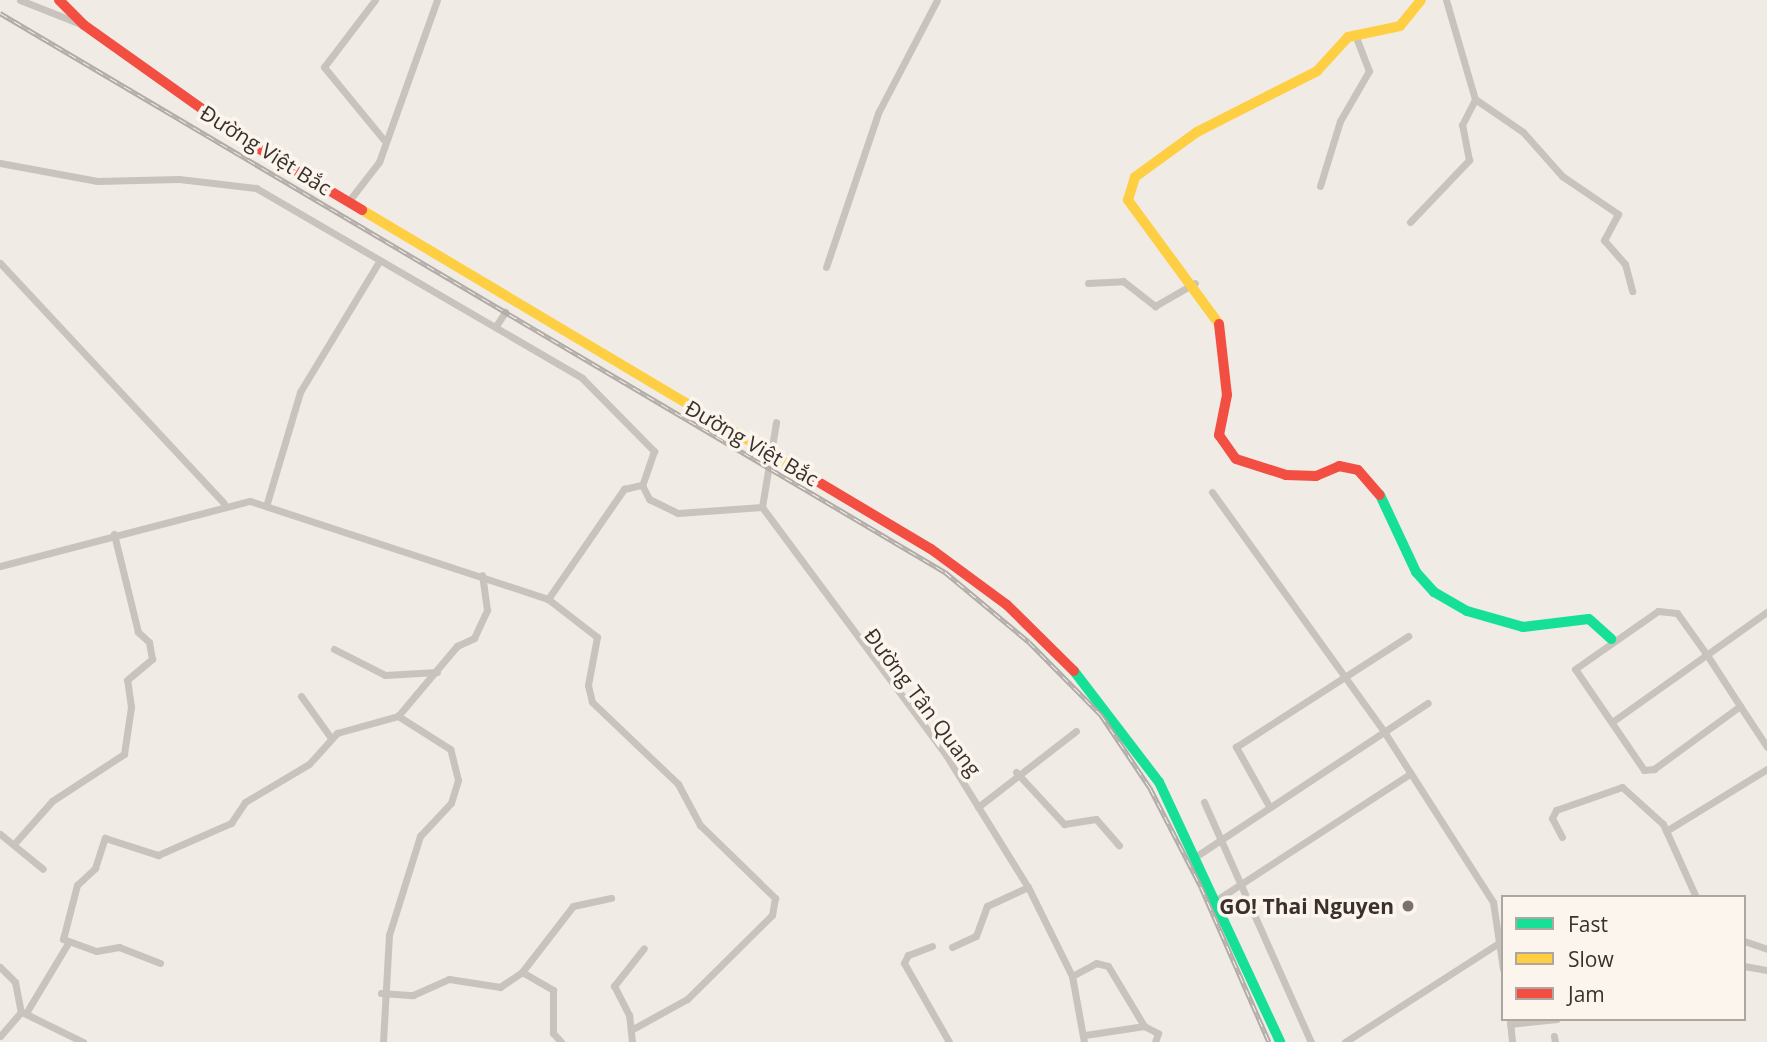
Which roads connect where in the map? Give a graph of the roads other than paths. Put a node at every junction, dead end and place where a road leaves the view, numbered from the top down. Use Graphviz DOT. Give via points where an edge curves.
graph roads {
  1 [pos="20,0"];
  2 [pos="59,0"];
  3 [pos="375,0"];
  4 [pos="437,0"];
  5 [pos="937,0"];
  6 [pos="1421,0"];
  7 [pos="1446,0"];
  8 [pos="84,25"];
  9 [pos="1355,34"];
  10 [pos="1475,99"];
  11 [pos="384,140"];
  12 [pos="0,163"];
  13 [pos="1320,186"];
  14 [pos="348,202"];
  15 [pos="1410,222"];
  16 [pos="380,260"];
  17 [pos="0,263"];
  18 [pos="826,267"];
  19 [pos="1088,283"];
  20 [pos="1196,283"];
  21 [pos="1632,291"];
  22 [pos="505,312"];
  23 [pos="496,326"];
  24 [pos="776,422"];
  25 [pos="770,452"];
  26 [pos="642,485"];
  27 [pos="1212,492"];
  28 [pos="225,503"];
  29 [pos="267,503"];
  30 [pos="762,508"];
  31 [pos="114,534"];
  32 [pos="0,566"];
  33 [pos="482,575"];
  34 [pos="548,598"];
  35 [pos="1766,613"];
  36 [pos="1408,636"];
  37 [pos="1611,639"];
  38 [pos="334,649"];
  39 [pos="1707,655"];
  40 [pos="437,671"];
  41 [pos="1347,679"];
  42 [pos="300,696"];
  43 [pos="1428,703"];
  44 [pos="1740,706"];
  45 [pos="398,716"];
  46 [pos="1612,722"];
  47 [pos="1383,730"];
  48 [pos="1076,731"];
  49 [pos="331,738"];
  50 [pos="1767,747"];
  51 [pos="1767,768"];
  52 [pos="1016,772"];
  53 [pos="1411,773"];
  54 [pos="1203,802"];
  55 [pos="1269,806"];
  56 [pos="978,807"];
  57 [pos="1666,831"];
  58 [pos="0,834"];
  59 [pos="1562,837"];
  60 [pos="1222,838"];
  61 [pos="14,844"];
  62 [pos="1119,845"];
  63 [pos="1195,856"];
  64 [pos="43,869"];
  65 [pos="1242,883"];
  66 [pos="1028,887"];
  67 [pos="1695,895"];
  68 [pos="611,898"];
  69 [pos="1218,899"];
  70 [pos="1493,902"];
  71 [pos="1501,908"];
  72 [pos="1501,942"];
  73 [pos="1746,942"];
  74 [pos="68,943"];
  75 [pos="932,946"];
  76 [pos="952,947"];
  77 [pos="644,948"];
  78 [pos="1767,949"];
  79 [pos="160,963"];
  80 [pos="1746,966"];
  81 [pos="0,967"];
  82 [pos="1767,970"];
  83 [pos="522,972"];
  84 [pos="1072,976"];
  85 [pos="381,993"];
  86 [pos="24,1012"];
  87 [pos="1510,1022"];
  88 [pos="1144,1026"];
  89 [pos="631,1030"];
  90 [pos="0,1036"];
  91 [pos="1084,1038"];
  92 [pos="83,1042"];
  93 [pos="383,1042"];
  94 [pos="561,1042"];
  95 [pos="632,1042"];
  96 [pos="949,1042"];
  97 [pos="1155,1042"];
  98 [pos="1280,1042"];
  99 [pos="1311,1042"];
  100 [pos="1345,1042"];
  101 [pos="1512,1042"];
  1 -- 8 [label="street"];
  2 -- 8 [label="main road, Đường Việt Bắc"];
  3 -- 11 [label="street" via="324,67"];
  4 -- 11 [label="street"];
  5 -- 18 [label="street" via="878,113"];
  6 -- 9 [label="main road" via="1400,26"];
  7 -- 10 [label="street"];
  8 -- 14 [label="main road, Đường Việt Bắc" via="212,118"];
  9 -- 13 [label="street" via="1369,71 1340,121"];
  9 -- 20 [label="main road" via="1317,71 1203,128 1130,183 1130,204"];
  10 -- 15 [label="street" via="1462,125 1469,160"];
  10 -- 21 [label="street" via="1523,132 1562,176 1618,214 1604,240 1625,264"];
  11 -- 14 [label="street" via="379,162"];
  12 -- 16 [label="street" via="97,181 179,179 256,188"];
  14 -- 25 [label="main road, Đường Việt Bắc"];
  16 -- 23 [label="street"];
  16 -- 29 [label="street" via="300,393"];
  17 -- 28 [label="street"];
  19 -- 20 [label="street" via="1123,281 1156,306"];
  20 -- 37 [label="main road" via="1225,341 1227,395 1218,428 1236,459 1286,475 1311,476 1339,466 1359,470 1390,507 1416,572 1434,592 1467,611 1523,627 1589,619"];
  22 -- 23 [label="street"];
  23 -- 26 [label="street" via="582,378 654,452"];
  24 -- 25 [label="street"];
  25 -- 30 [label="street"];
  25 -- 63 [label="main road, Đường Việt Bắc" via="949,561 1041,636 1121,725"];
  26 -- 30 [label="street" via="649,499 678,513"];
  26 -- 34 [label="street" via="611,499"];
  27 -- 41 [label="street"];
  28 -- 29 [label="street"];
  28 -- 31 [label="street"];
  29 -- 33 [label="street"];
  30 -- 56 [label="street, Đường Tân Quang"];
  31 -- 32 [label="street"];
  31 -- 61 [label="street" via="138,632 149,642 152,659 127,680 131,707 124,754 52,801"];
  33 -- 34 [label="street"];
  33 -- 40 [label="street" via="488,603 483,619 474,638 457,646"];
  34 -- 89 [label="street" via="597,637 588,685 592,702 678,784 700,825 775,898 772,915 687,999"];
  35 -- 39 [label="street"];
  36 -- 41 [label="street"];
  37 -- 39 [label="street" via="1668,610 1682,618"];
  37 -- 46 [label="street" via="1575,669"];
  38 -- 40 [label="street" via="385,675"];
  39 -- 44 [label="street"];
  39 -- 46 [label="street"];
  40 -- 45 [label="street"];
  41 -- 47 [label="street"];
  41 -- 55 [label="street" via="1236,747"];
  42 -- 49 [label="street"];
  43 -- 47 [label="street"];
  44 -- 46 [label="street" via="1650,770 1640,767"];
  44 -- 50 [label="street"];
  45 -- 49 [label="street"];
  45 -- 85 [label="street" via="450,749 458,780 451,803 420,836 387,944"];
  47 -- 53 [label="street"];
  47 -- 55 [label="street"];
  48 -- 52 [label="street"];
  49 -- 74 [label="street" via="309,764 246,802 231,823 158,855 105,838 61,931"];
  51 -- 57 [label="street"];
  52 -- 56 [label="street"];
  52 -- 62 [label="street" via="1064,824 1097,819"];
  53 -- 65 [label="street"];
  53 -- 70 [label="street"];
  54 -- 60 [label="street"];
  55 -- 60 [label="street"];
  56 -- 66 [label="street, Đường Tân Quang"];
  57 -- 59 [label="street" via="1619,786 1556,810 1552,818"];
  57 -- 67 [label="street"];
  58 -- 61 [label="street"];
  60 -- 63 [label="street"];
  60 -- 65 [label="street"];
  61 -- 64 [label="street"];
  63 -- 69 [label="main road, Đường Việt Bắc"];
  65 -- 69 [label="street"];
  65 -- 99 [label="street"];
  66 -- 76 [label="street" via="987,906 976,936"];
  66 -- 84 [label="street, Đường Tân Quang"];
  68 -- 83 [label="street" via="564,913"];
  69 -- 98 [label="main road, Đường Việt Bắc"];
  70 -- 71 [label="street"];
  70 -- 72 [label="street"];
  72 -- 100 [label="street"];
  73 -- 78 [label="street"];
  74 -- 79 [label="street" via="96,951 119,947"];
  74 -- 86 [label="street"];
  75 -- 96 [label="street" via="908,955 904,963"];
  77 -- 89 [label="street" via="614,986"];
  80 -- 82 [label="street"];
  81 -- 86 [label="street" via="15,982"];
  83 -- 85 [label="street" via="500,987 449,979 413,995"];
  83 -- 94 [label="street" via="553,990 553,1033"];
  84 -- 88 [label="street" via="1096,963 1108,966"];
  84 -- 91 [label="street, Đường Tân Quang"];
  85 -- 93 [label="street"];
  86 -- 90 [label="street"];
  86 -- 92 [label="street"];
  87 -- 101 [label="street"];
  88 -- 91 [label="street"];
  88 -- 97 [label="street" via="1157,1032"];
  89 -- 95 [label="street"];
}
